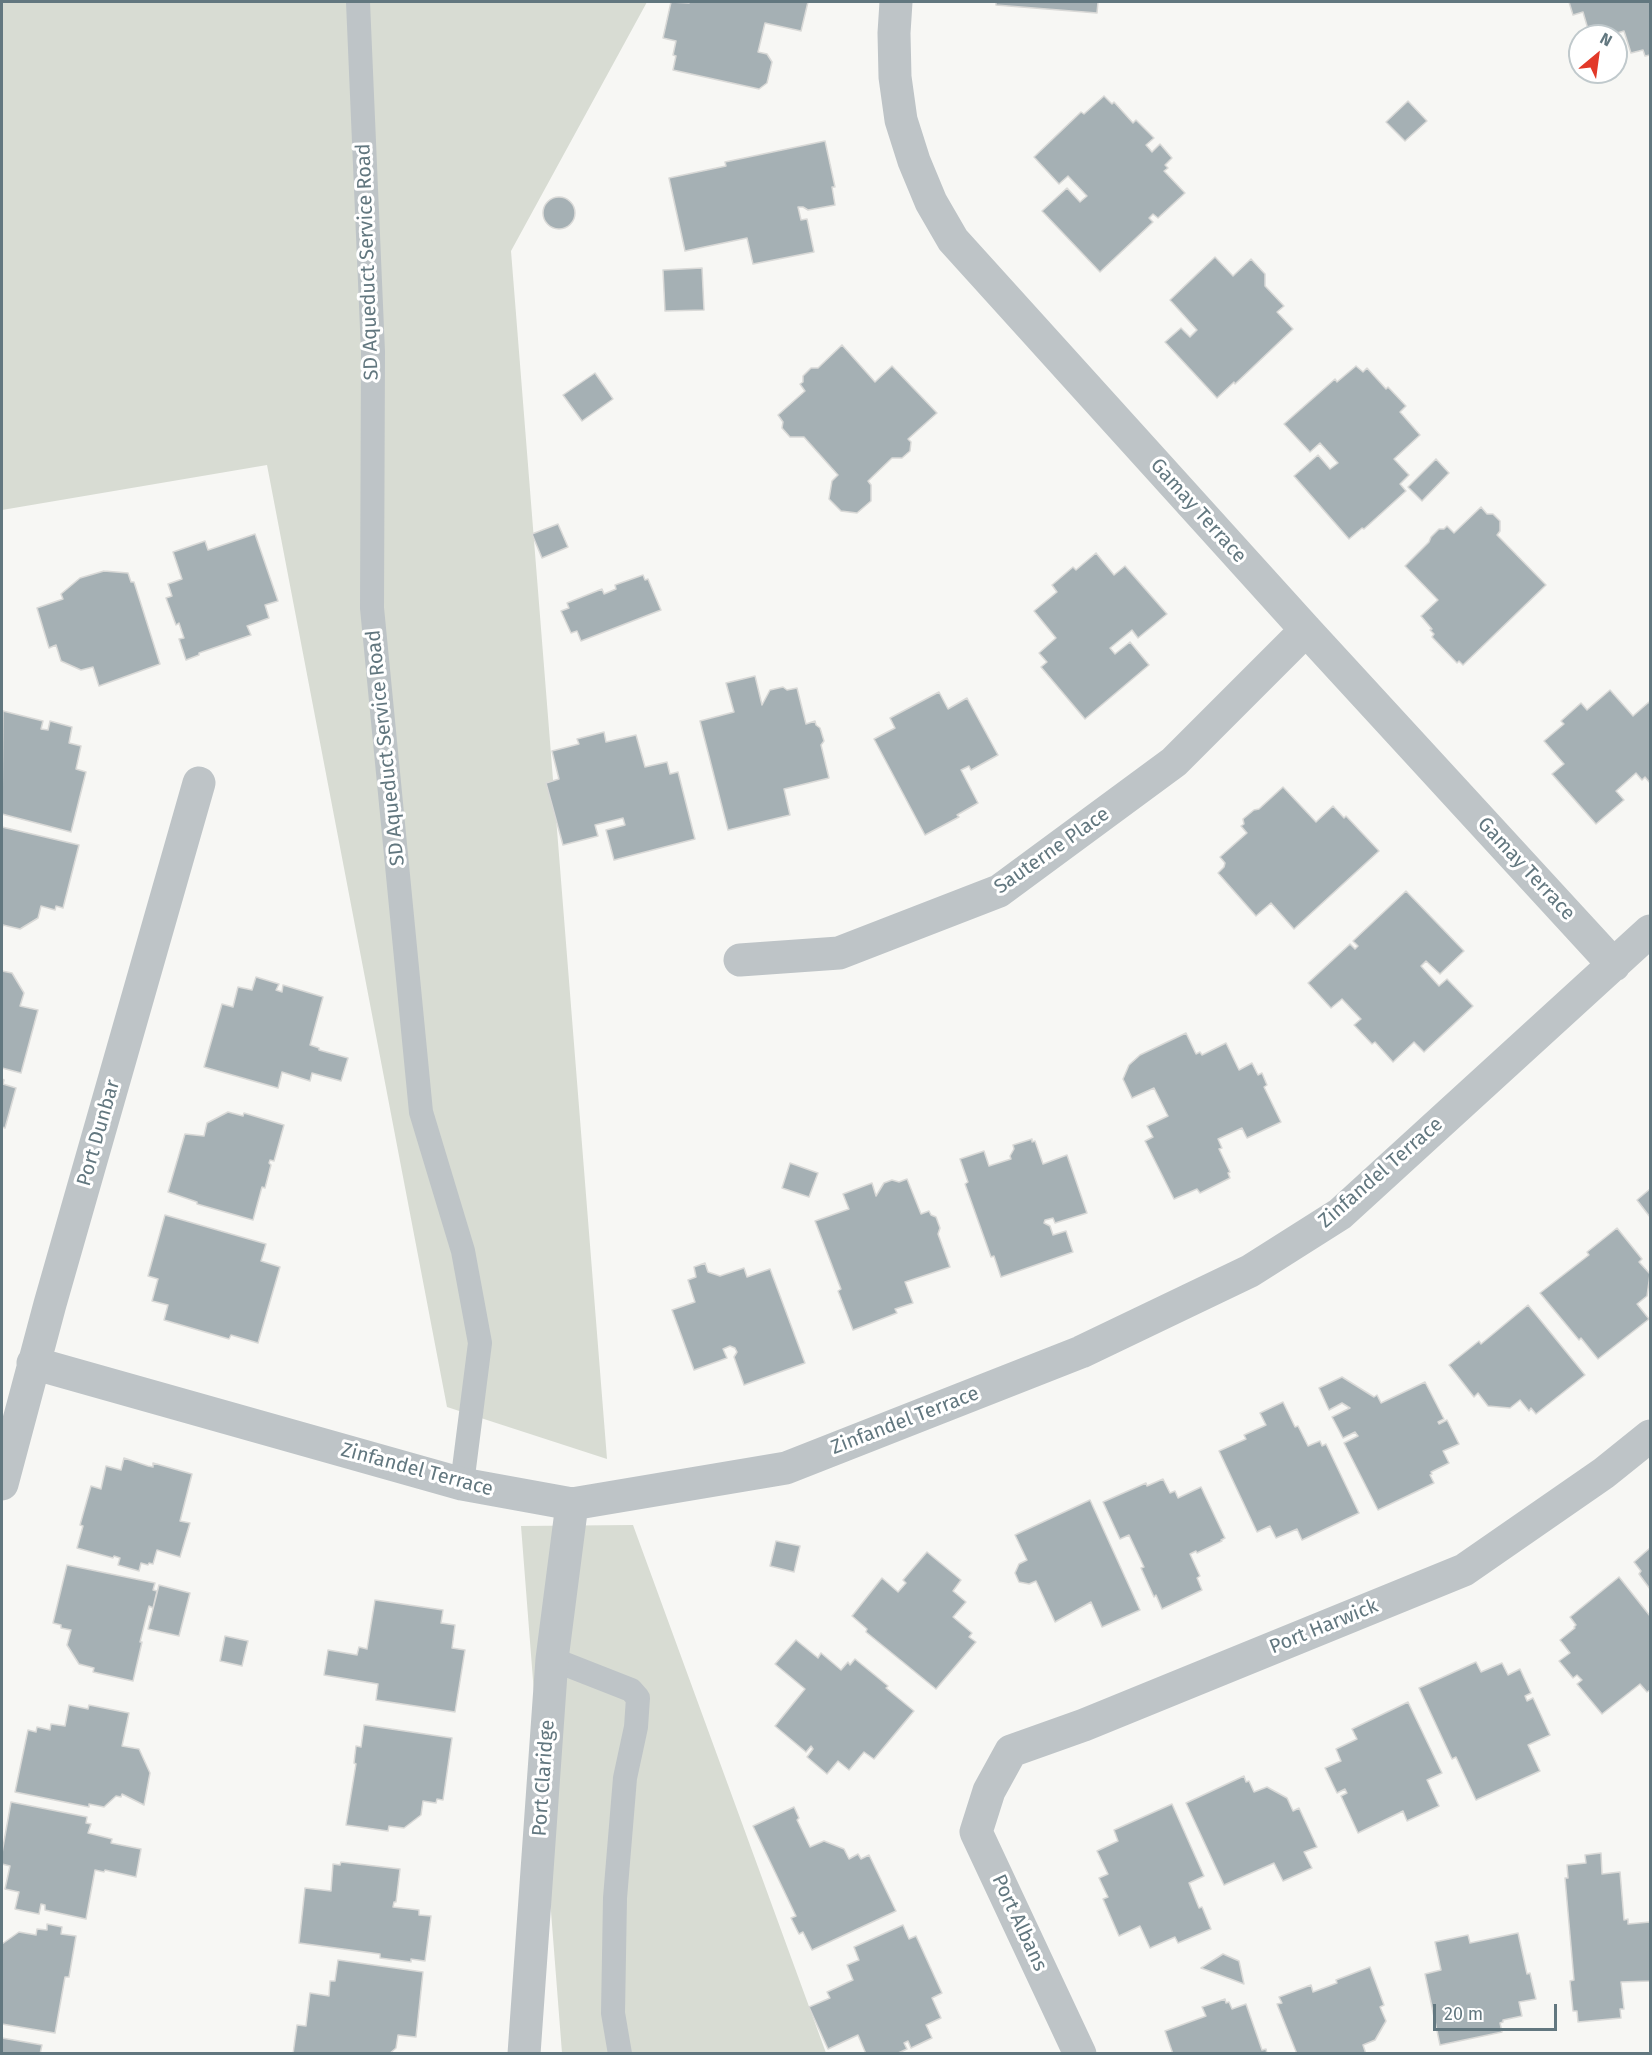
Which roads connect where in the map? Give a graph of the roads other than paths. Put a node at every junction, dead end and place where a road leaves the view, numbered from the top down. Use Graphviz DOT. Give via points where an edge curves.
graph roads {
  1 [pos="358,2"];
  2 [pos="896,2"];
  3 [pos="1306,630"];
  4 [pos="199,783"];
  5 [pos="1650,931"];
  6 [pos="740,960"];
  7 [pos="1614,964"];
  8 [pos="33,1363"];
  9 [pos="1650,1436"];
  10 [pos="2,1484"];
  11 [pos="462,1484"];
  12 [pos="572,1504"];
  13 [pos="552,1659"];
  14 [pos="989,1791"];
  15 [pos="524,2054"];
  16 [pos="620,2054"];
  17 [pos="1080,2054"];
  1 -- 11 [label="lane, SD Aqueduct Service Road" via="373,352 372,608 421,1112 463,1251 480,1343"];
  2 -- 3 [label="street, Gamay Terrace" via="895,76 901,120 931,202 953,240"];
  3 -- 6 [label="street, Sauterne Place" via="1174,762 999,891 839,953"];
  3 -- 7 [label="street, Gamay Terrace"];
  4 -- 8 [label="street, Port Dunbar"];
  5 -- 7 [label="street, Zinfandel Terrace"];
  7 -- 12 [label="street, Zinfandel Terrace" via="1340,1214 1251,1271 1081,1352 786,1468"];
  8 -- 10 [label="street, Port Dunbar"];
  8 -- 11 [label="street, Zinfandel Terrace"];
  9 -- 14 [label="street, Port Harwick" via="1604,1473 1464,1570 1011,1751"];
  11 -- 12 [label="street, Zinfandel Terrace"];
  12 -- 13 [label="street, Port Claridge"];
  13 -- 15 [label="street, Port Claridge"];
  13 -- 16 [label="lane" via="632,1690 638,1698 625,1778 615,1898 613,2013"];
  14 -- 17 [label="street, Port Albans" via="976,1832"];
}
